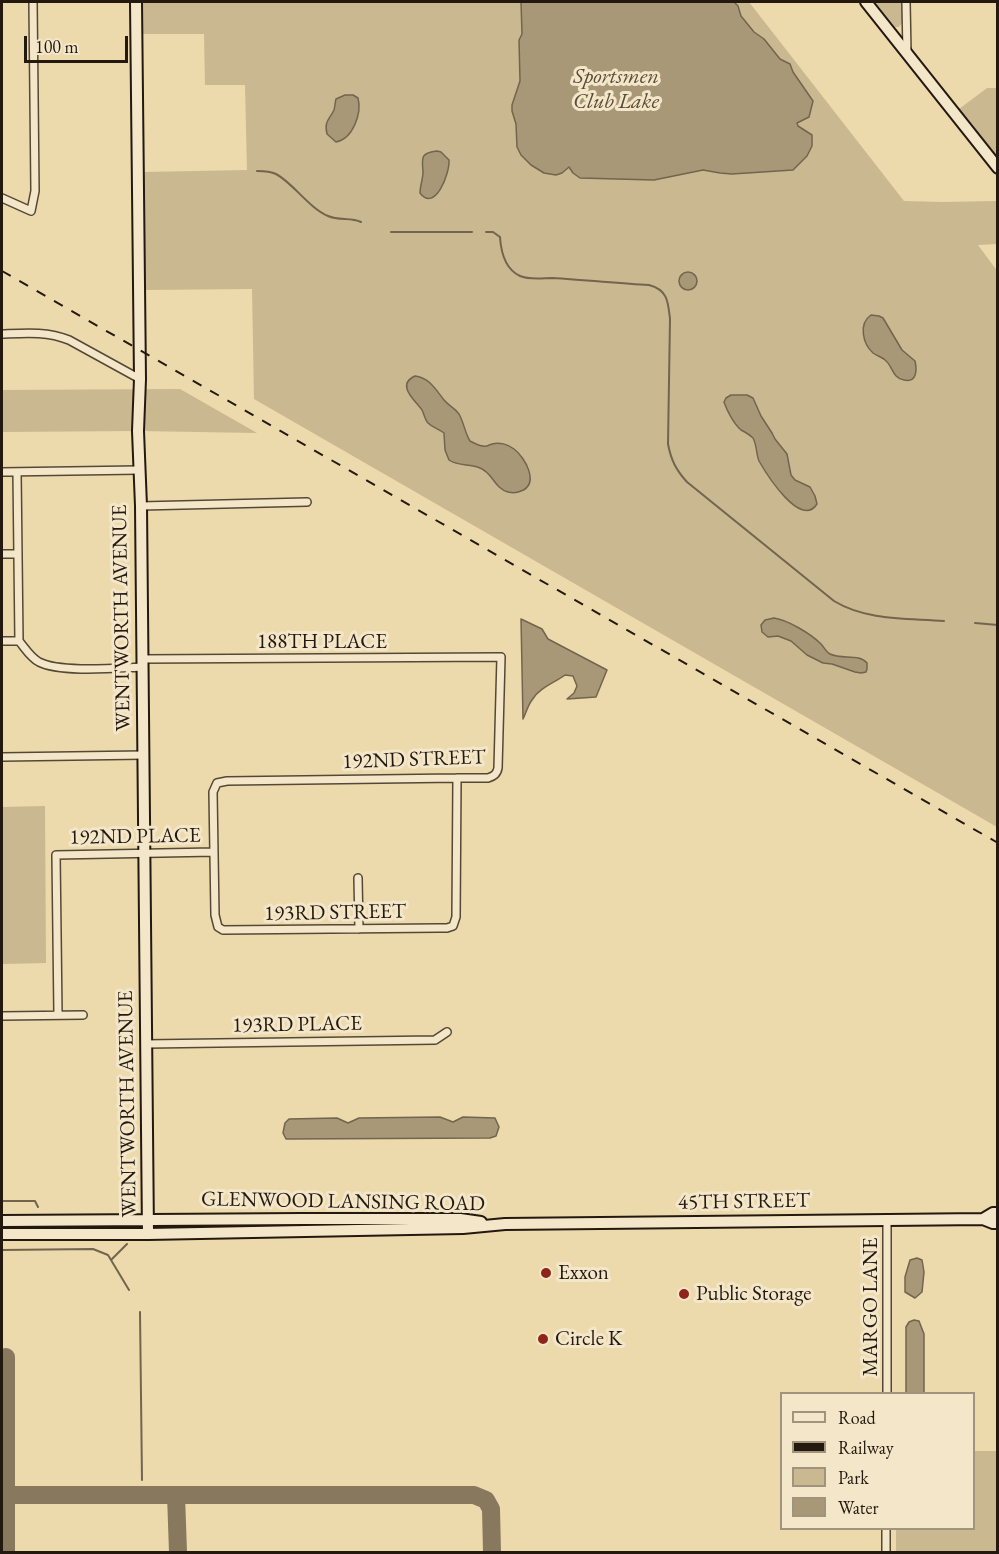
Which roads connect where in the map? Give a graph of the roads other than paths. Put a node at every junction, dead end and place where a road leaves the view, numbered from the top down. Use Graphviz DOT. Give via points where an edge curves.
graph roads {
  1 [pos="33,2"];
  2 [pos="136,2"];
  3 [pos="866,2"];
  4 [pos="906,2"];
  5 [pos="907,54"];
  6 [pos="998,168"];
  7 [pos="2,198"];
  8 [pos="2,333"];
  9 [pos="140,379"];
  10 [pos="139,470"];
  11 [pos="2,472"];
  12 [pos="17,472"];
  13 [pos="307,502"];
  14 [pos="141,506"];
  15 [pos="2,554"];
  16 [pos="18,554"];
  17 [pos="2,641"];
  18 [pos="19,641"];
  19 [pos="501,657"];
  20 [pos="143,663"];
  21 [pos="144,755"];
  22 [pos="2,757"];
  23 [pos="457,778"];
  24 [pos="214,852"];
  25 [pos="145,854"];
  26 [pos="358,878"];
  27 [pos="359,929"];
  28 [pos="58,1015"];
  29 [pos="2,1016"];
  30 [pos="83,1016"];
  31 [pos="447,1032"];
  32 [pos="146,1044"];
  33 [pos="998,1213"];
  34 [pos="148,1219"];
  35 [pos="982,1219"];
  36 [pos="887,1220"];
  37 [pos="2,1221"];
  38 [pos="998,1223"];
  39 [pos="505,1224"];
  40 [pos="2,1234"];
  41 [pos="148,1234"];
  42 [pos="887,1392"];
  43 [pos="886,1530"];
  44 [pos="886,1552"];
  1 -- 7 [label="street" via="35,191 31,211"];
  2 -- 9 [label="main road, WENTWORTH AVENUE"];
  3 -- 5 [label="main road"];
  4 -- 5 [label="street"];
  5 -- 6 [label="main road"];
  8 -- 9 [label="street" via="57,336"];
  9 -- 10 [label="main road, WENTWORTH AVENUE"];
  10 -- 12 [label="street"];
  10 -- 14 [label="main road, WENTWORTH AVENUE"];
  11 -- 12 [label="street"];
  12 -- 16 [label="street"];
  13 -- 14 [label="street"];
  14 -- 20 [label="main road, WENTWORTH AVENUE"];
  15 -- 16 [label="street"];
  16 -- 18 [label="street"];
  17 -- 18 [label="street"];
  18 -- 20 [label="street, 188TH PLACE" via="32,657 54,668"];
  19 -- 20 [label="street, 188TH PLACE"];
  19 -- 23 [label="street, 192ND STREET" via="496,774 488,778"];
  20 -- 21 [label="main road, WENTWORTH AVENUE"];
  21 -- 22 [label="street"];
  21 -- 25 [label="main road, WENTWORTH AVENUE"];
  23 -- 24 [label="street, 192ND STREET" via="217,783 213,792"];
  23 -- 27 [label="street, 193RD STREET" via="453,926"];
  24 -- 25 [label="street, 192ND PLACE"];
  24 -- 27 [label="street, 193RD STREET" via="218,927 231,931"];
  25 -- 28 [label="street, 192ND PLACE" via="56,855"];
  25 -- 32 [label="main road, WENTWORTH AVENUE"];
  26 -- 27 [label="street"];
  28 -- 29 [label="street"];
  28 -- 30 [label="street"];
  31 -- 32 [label="street, 193RD PLACE" via="435,1040"];
  32 -- 34 [label="main road, WENTWORTH AVENUE"];
  33 -- 35 [label="main road, 45TH STREET"];
  34 -- 37 [label="main road, GLENWOOD LANSING ROAD"];
  34 -- 39 [label="main road, GLENWOOD LANSING ROAD" via="460,1219"];
  34 -- 41 [label="main road, WENTWORTH AVENUE"];
  35 -- 36 [label="main road, 45TH STREET"];
  35 -- 38 [label="main road, 45TH STREET"];
  36 -- 39 [label="main road, 45TH STREET"];
  36 -- 42 [label="street, MARGO LANE"];
  39 -- 41 [label="main road, GLENWOOD LANSING ROAD"];
  40 -- 41 [label="main road, GLENWOOD LANSING ROAD"];
  43 -- 44 [label="street"];
}
